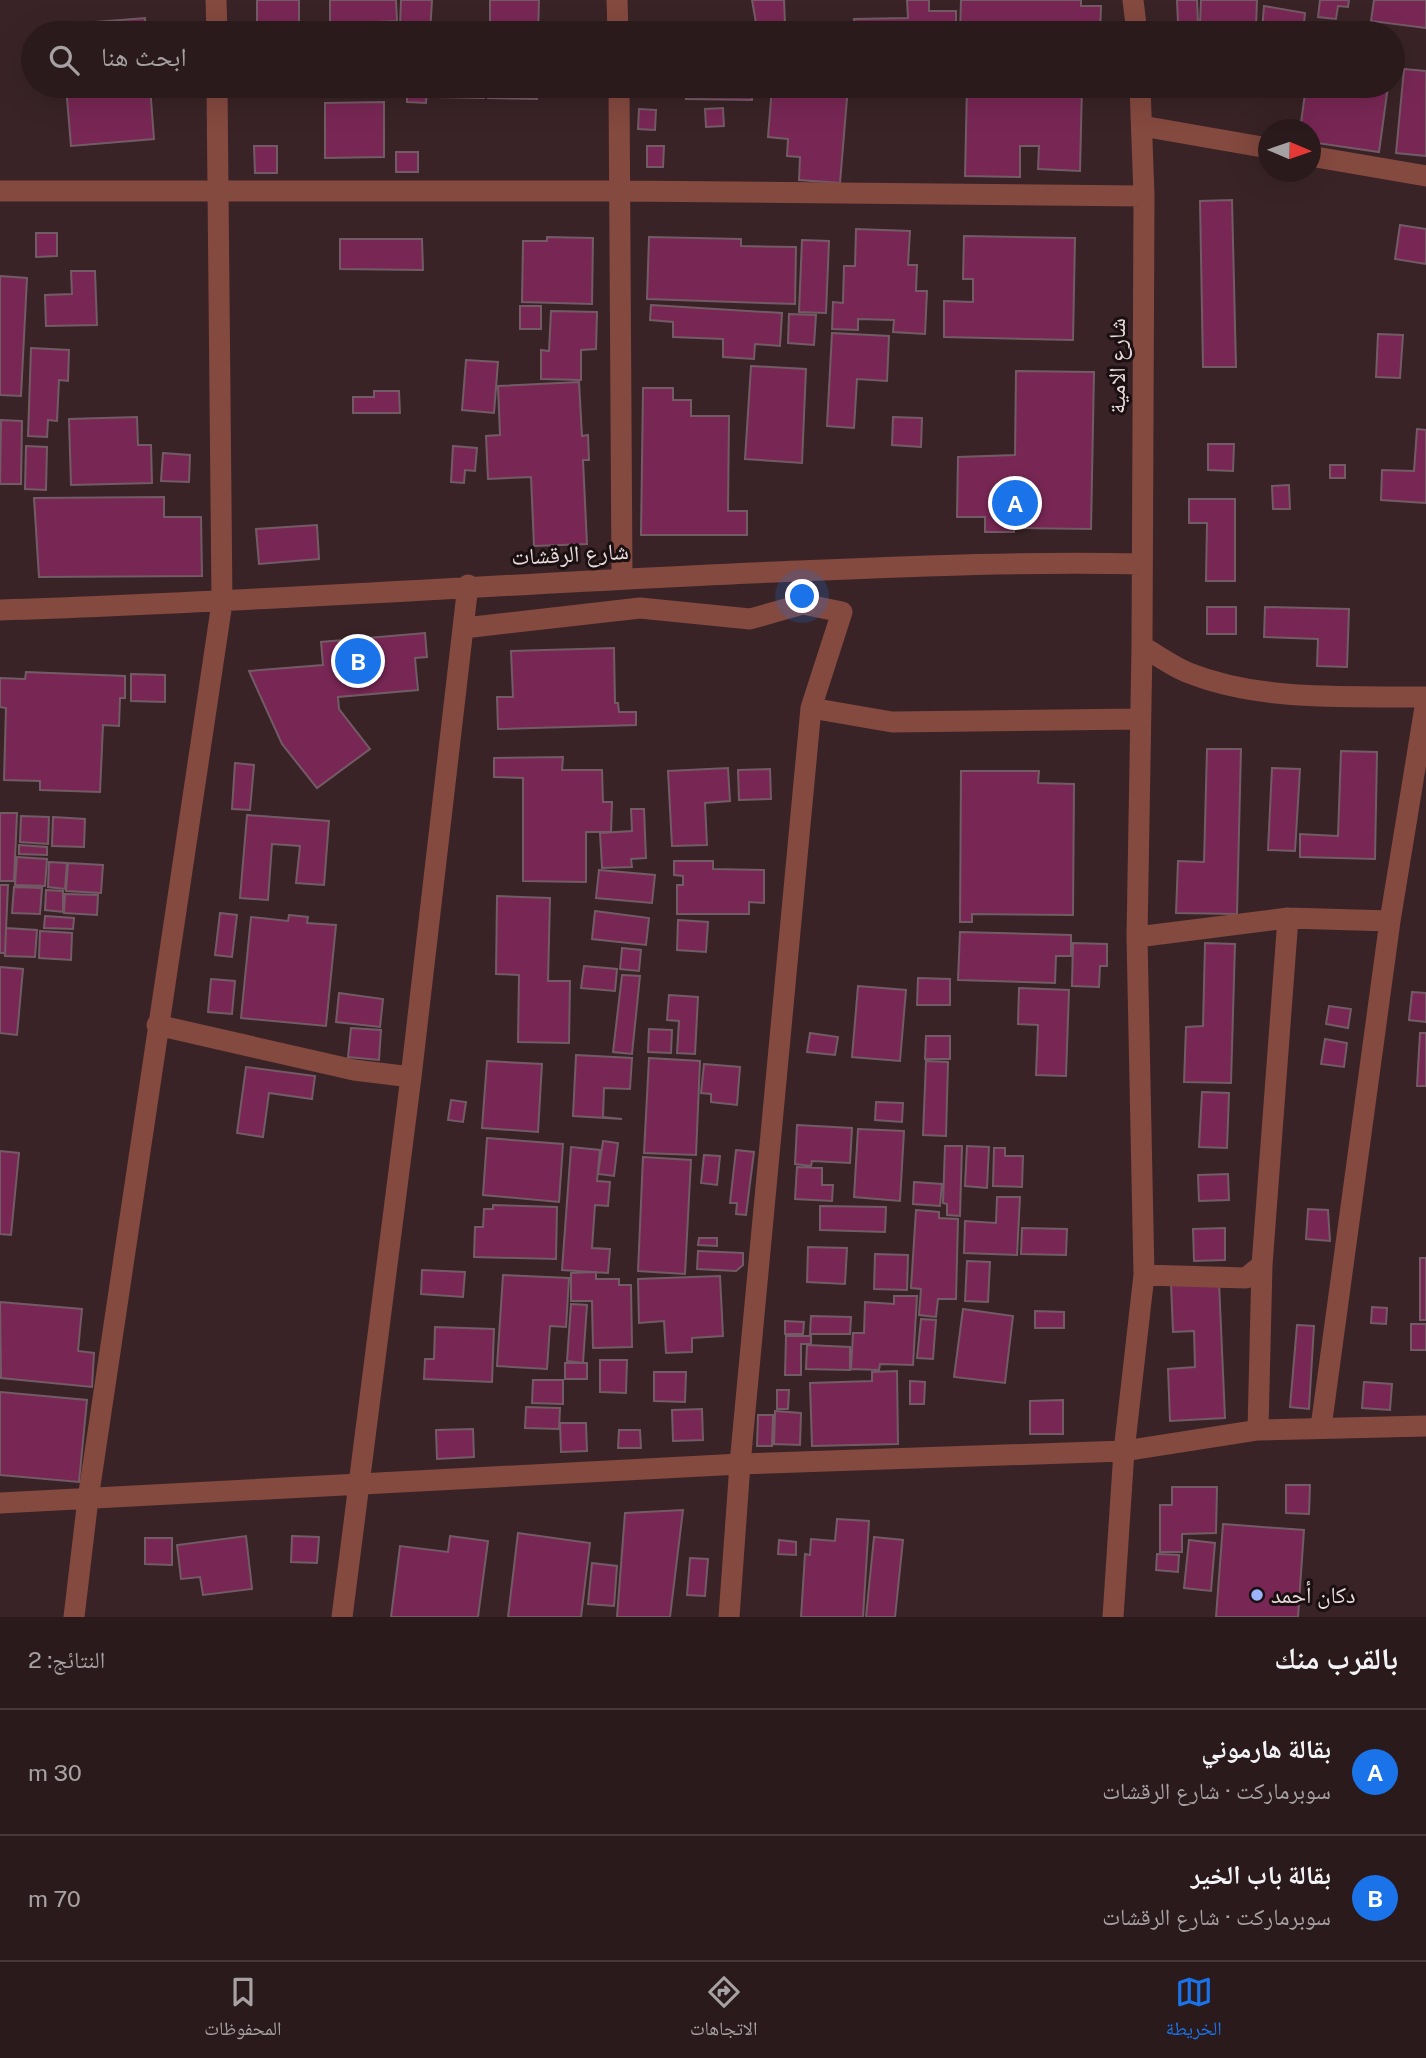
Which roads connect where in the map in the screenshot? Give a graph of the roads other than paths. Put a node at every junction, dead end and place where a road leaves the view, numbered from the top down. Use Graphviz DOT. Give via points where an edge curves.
graph roads {
  1 [pos="216,0"];
  2 [pos="617,0"];
  3 [pos="1133,0"];
  4 [pos="216,21"];
  5 [pos="618,21"];
  6 [pos="1136,21"];
  7 [pos="217,98"];
  8 [pos="619,98"];
  9 [pos="1141,98"];
  10 [pos="1142,126"];
  11 [pos="1258,146"];
  12 [pos="1321,158"];
  13 [pos="1426,176"];
  14 [pos="218,189"];
  15 [pos="0,191"];
  16 [pos="622,191"];
  17 [pos="1144,196"];
  18 [pos="1142,564"];
  19 [pos="622,578"];
  20 [pos="468,585"];
  21 [pos="222,603"];
  22 [pos="0,610"];
  23 [pos="464,628"];
  24 [pos="1142,646"];
  25 [pos="1426,699"];
  26 [pos="811,708"];
  27 [pos="1139,719"];
  28 [pos="1288,918"];
  29 [pos="1390,921"];
  30 [pos="1137,937"];
  31 [pos="157,1025"];
  32 [pos="411,1077"];
  33 [pos="1262,1265"];
  34 [pos="1144,1275"];
  35 [pos="1426,1426"];
  36 [pos="1321,1427"];
  37 [pos="1258,1430"];
  38 [pos="1124,1451"];
  39 [pos="740,1464"];
  40 [pos="358,1482"];
  41 [pos="88,1499"];
  42 [pos="0,1503"];
  43 [pos="74,1617"];
  44 [pos="342,1617"];
  45 [pos="729,1617"];
  46 [pos="1113,1617"];
  1 -- 4 [label="street"];
  2 -- 5 [label="street"];
  3 -- 6 [label="street"];
  7 -- 14 [label="street"];
  8 -- 16 [label="street"];
  9 -- 10 [label="street, شارع الامية"];
  10 -- 11 [label="street"];
  10 -- 17 [label="street, شارع الامية"];
  12 -- 13 [label="street"];
  14 -- 15 [label="street"];
  14 -- 16 [label="street"];
  14 -- 21 [label="street"];
  16 -- 17 [label="street"];
  16 -- 19 [label="street"];
  17 -- 18 [label="street, شارع الامية"];
  18 -- 19 [label="street, شارع الرقشات" via="1016,562"];
  18 -- 24 [label="street, شارع الامية"];
  19 -- 20 [label="street, شارع الرقشات"];
  20 -- 21 [label="street, شارع الرقشات"];
  20 -- 23 [label="street"];
  21 -- 22 [label="street, شارع الرقشات"];
  21 -- 31 [label="street"];
  23 -- 26 [label="street" via="640,608 750,619 803,604 842,612"];
  23 -- 32 [label="street"];
  24 -- 25 [label="street" via="1188,673 1238,687"];
  24 -- 27 [label="street, شارع الامية"];
  25 -- 29 [label="street"];
  26 -- 27 [label="street" via="892,722"];
  26 -- 39 [label="street"];
  27 -- 30 [label="street, شارع الامية"];
  28 -- 29 [label="street"];
  28 -- 30 [label="street"];
  28 -- 33 [label="street"];
  29 -- 36 [label="street"];
  30 -- 34 [label="street, شارع الامية"];
  31 -- 32 [label="street" via="354,1070"];
  31 -- 41 [label="street"];
  32 -- 40 [label="street"];
  33 -- 34 [label="street" via="1246,1278"];
  33 -- 37 [label="street"];
  34 -- 38 [label="street, شارع الامية"];
  35 -- 36 [label="street"];
  36 -- 37 [label="street"];
  37 -- 38 [label="street"];
  38 -- 39 [label="street"];
  38 -- 46 [label="street, شارع الامية"];
  39 -- 40 [label="street"];
  39 -- 45 [label="street"];
  40 -- 41 [label="street"];
  40 -- 44 [label="street"];
  41 -- 42 [label="street"];
  41 -- 43 [label="street"];
}
